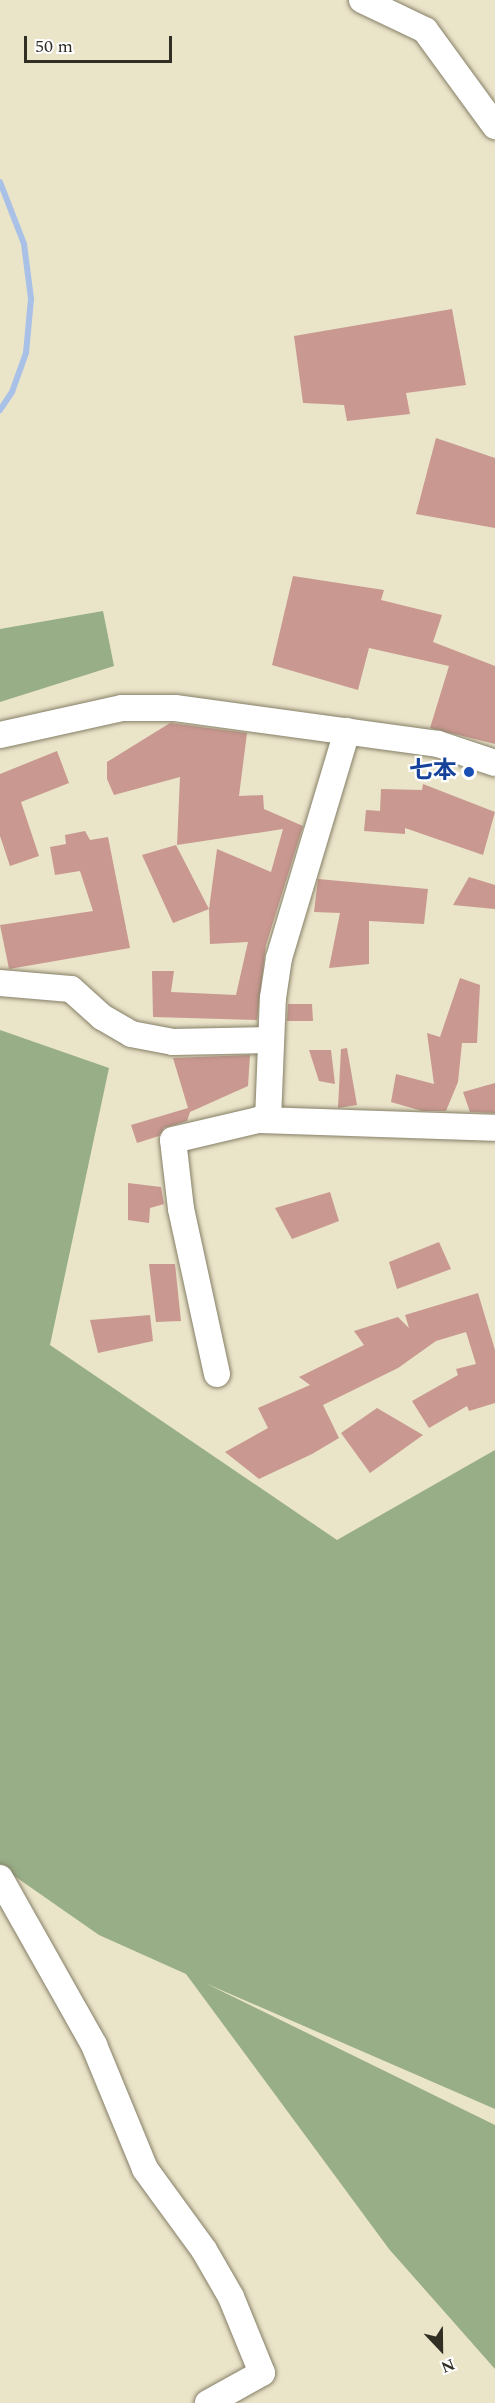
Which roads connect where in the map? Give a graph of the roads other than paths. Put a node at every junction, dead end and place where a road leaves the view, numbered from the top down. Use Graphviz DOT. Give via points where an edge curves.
graph roads {
  1 [pos="362,0"];
  2 [pos="495,126"];
  3 [pos="347,731"];
  4 [pos="0,735"];
  5 [pos="495,763"];
  6 [pos="0,983"];
  7 [pos="271,1040"];
  8 [pos="268,1120"];
  9 [pos="495,1128"];
  10 [pos="218,1374"];
  11 [pos="0,1878"];
  12 [pos="208,2403"];
  1 -- 2 [label="street" via="425,30"];
  3 -- 4 [label="street" via="175,708 132,708 70,717"];
  3 -- 5 [label="street" via="438,744"];
  3 -- 7 [label="street" via="279,958"];
  6 -- 7 [label="street" via="71,989 102,1017 131,1035 173,1042"];
  7 -- 8 [label="street"];
  8 -- 9 [label="street"];
  8 -- 10 [label="street" via="173,1140 181,1209"];
  11 -- 12 [label="street" via="94,2046 145,2169 204,2250 231,2297 262,2373"];
}
